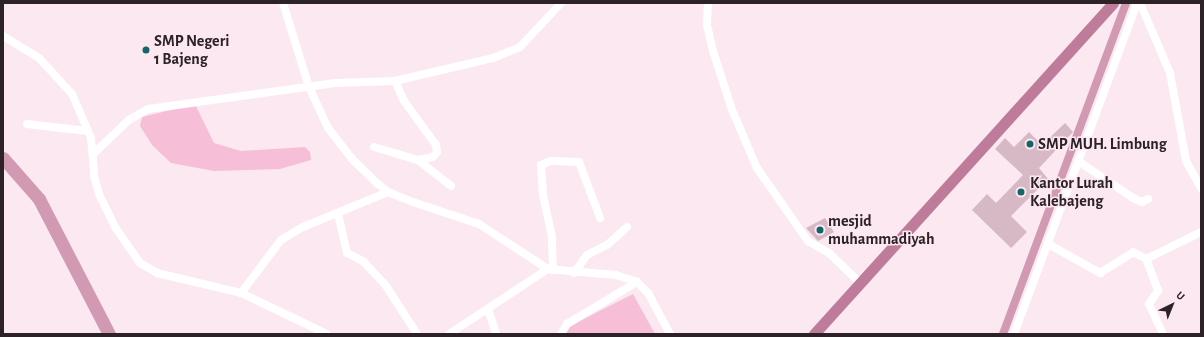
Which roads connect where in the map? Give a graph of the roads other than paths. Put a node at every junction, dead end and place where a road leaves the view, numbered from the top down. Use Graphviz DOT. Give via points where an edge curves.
graph roads {
  1 [pos="283,3"];
  2 [pos="561,3"];
  3 [pos="708,3"];
  4 [pos="1113,3"];
  5 [pos="1137,3"];
  6 [pos="1140,3"];
  7 [pos="3,36"];
  8 [pos="395,81"];
  9 [pos="309,87"];
  10 [pos="27,124"];
  11 [pos="88,131"];
  12 [pos="374,147"];
  13 [pos="93,154"];
  14 [pos="418,160"];
  15 [pos="1078,161"];
  16 [pos="450,186"];
  17 [pos="1201,188"];
  18 [pos="388,192"];
  19 [pos="1148,199"];
  20 [pos="338,214"];
  21 [pos="600,218"];
  22 [pos="627,227"];
  23 [pos="1201,232"];
  24 [pos="1048,244"];
  25 [pos="1146,259"];
  26 [pos="551,269"];
  27 [pos="574,273"];
  28 [pos="637,282"];
  29 [pos="859,282"];
  30 [pos="241,294"];
  31 [pos="488,309"];
  32 [pos="327,334"];
  33 [pos="417,334"];
  34 [pos="449,334"];
  35 [pos="496,334"];
  36 [pos="561,334"];
  37 [pos="670,334"];
  38 [pos="814,334"];
  39 [pos="1014,334"];
  40 [pos="1163,334"];
  1 -- 9 [label="street"];
  2 -- 8 [label="street" via="516,50 467,66"];
  3 -- 29 [label="street" via="708,25 713,51 732,110 757,168 808,242 829,253"];
  4 -- 29 [label="highway"];
  5 -- 15 [label="street"];
  6 -- 17 [label="street" via="1170,73 1186,161"];
  7 -- 11 [label="street" via="39,58 62,79 81,111"];
  8 -- 9 [label="street" via="358,81"];
  8 -- 14 [label="street" via="404,101 437,148 433,157"];
  9 -- 13 [label="street" via="148,109 129,120"];
  9 -- 18 [label="street" via="338,143"];
  10 -- 11 [label="street"];
  11 -- 13 [label="street"];
  12 -- 14 [label="street"];
  13 -- 30 [label="street" via="99,194 115,227 140,263 157,273"];
  14 -- 16 [label="street"];
  15 -- 19 [label="street" via="1133,198 1142,202"];
  15 -- 24 [label="street"];
  18 -- 20 [label="street"];
  18 -- 26 [label="street" via="479,224"];
  20 -- 30 [label="street" via="303,227 281,240"];
  20 -- 33 [label="street" via="347,253 363,262 386,286"];
  21 -- 26 [label="street" via="579,162 551,161 541,165 543,195 552,237"];
  22 -- 27 [label="street" via="607,245 587,255"];
  23 -- 25 [label="street"];
  24 -- 25 [label="street" via="1100,273 1133,252"];
  24 -- 39 [label="street"];
  25 -- 40 [label="street" via="1158,291 1150,304"];
  26 -- 27 [label="street"];
  26 -- 31 [label="street"];
  27 -- 28 [label="street" via="616,275"];
  28 -- 36 [label="street" via="567,324"];
  28 -- 37 [label="street" via="648,293"];
  29 -- 38 [label="highway"];
  30 -- 32 [label="street"];
  31 -- 34 [label="street"];
  31 -- 35 [label="street"];
}
